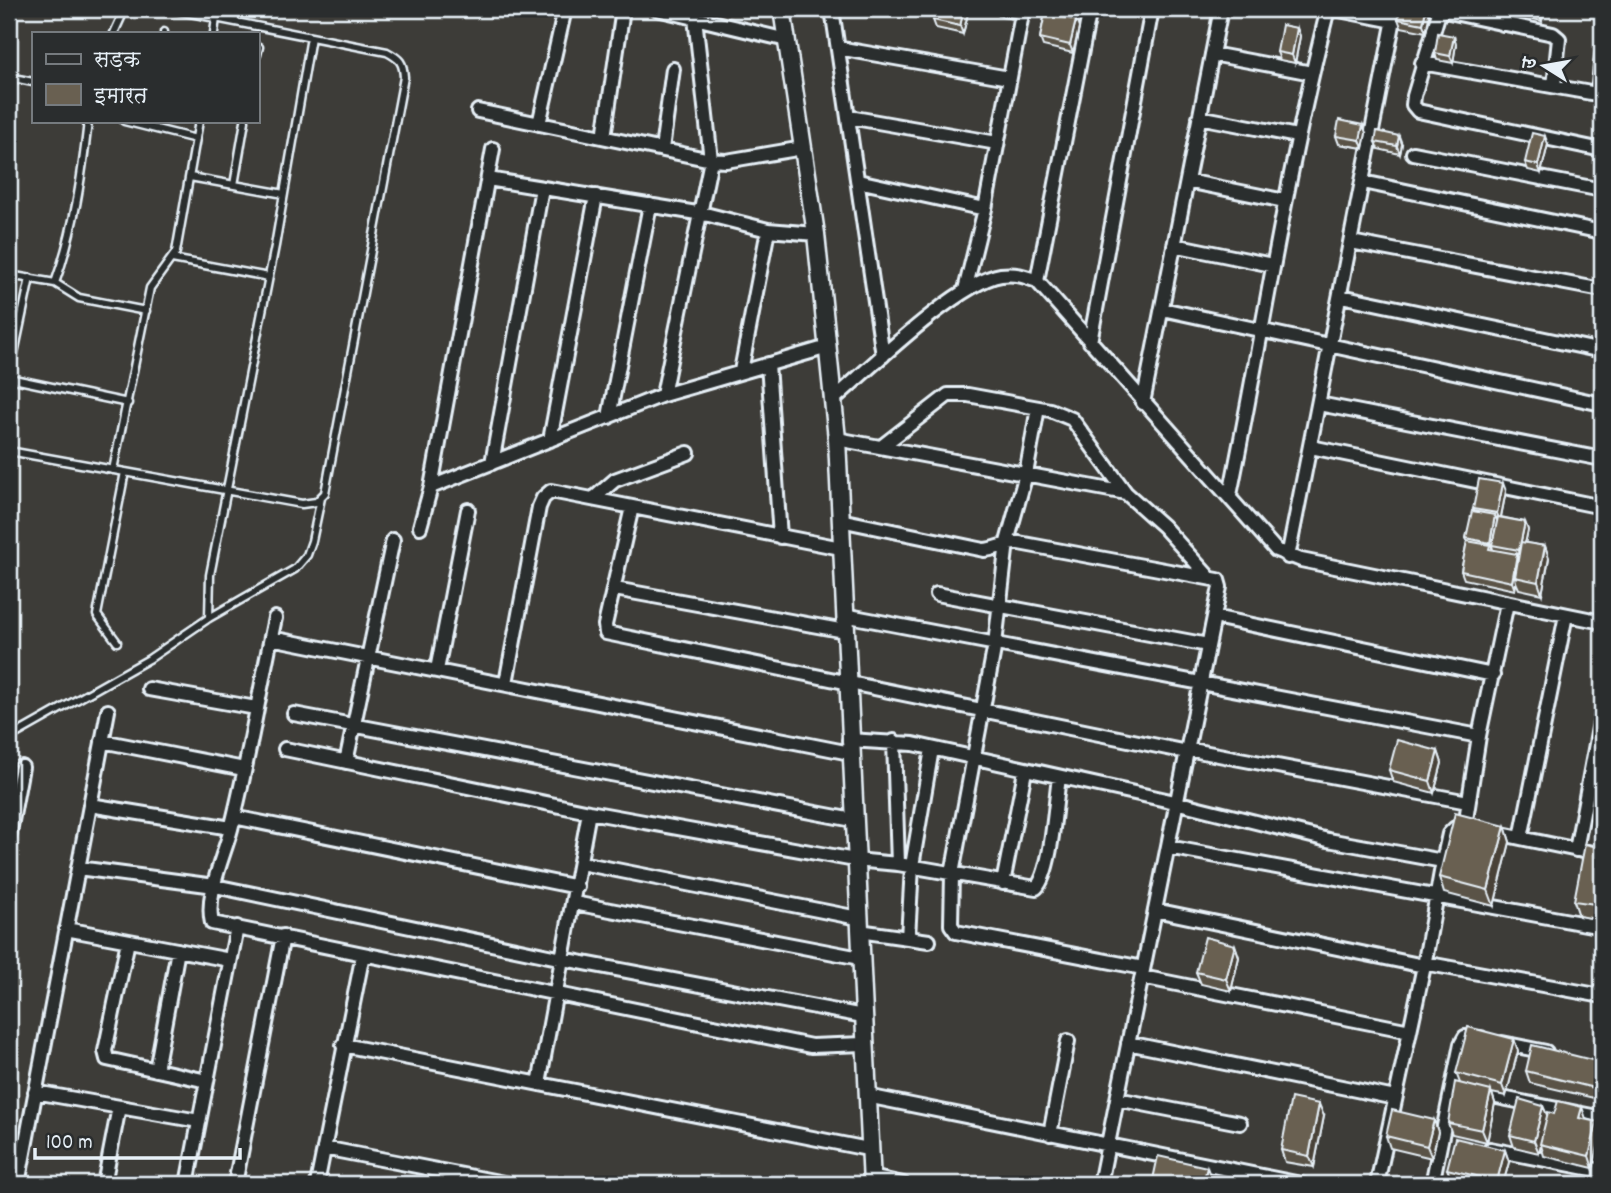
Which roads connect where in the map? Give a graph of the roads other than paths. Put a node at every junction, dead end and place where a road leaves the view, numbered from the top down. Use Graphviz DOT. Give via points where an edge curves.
graph roads {
  1 [pos="125,9"];
  2 [pos="170,9"];
  3 [pos="565,9"];
  4 [pos="623,9"];
  5 [pos="657,9"];
  6 [pos="782,9"];
  7 [pos="832,9"];
  8 [pos="1003,9"];
  9 [pos="1090,9"];
  10 [pos="1152,9"];
  11 [pos="1221,9"];
  12 [pos="1328,9"];
  13 [pos="1334,9"];
  14 [pos="1438,9"];
  15 [pos="1506,9"];
  16 [pos="1022,10"];
  17 [pos="694,13"];
  18 [pos="1395,15"];
  19 [pos="216,18"];
  20 [pos="1503,23"];
  21 [pos="114,32"];
  22 [pos="214,32"];
  23 [pos="311,37"];
  24 [pos="787,40"];
  25 [pos="838,48"];
  26 [pos="1212,54"];
  27 [pos="1602,57"];
  28 [pos="1422,63"];
  29 [pos="673,69"];
  30 [pos="1312,73"];
  31 [pos="9,77"];
  32 [pos="1009,78"];
  33 [pos="32,82"];
  34 [pos="1554,86"];
  35 [pos="1600,94"];
  36 [pos="478,111"];
  37 [pos="849,117"];
  38 [pos="1199,117"];
  39 [pos="88,122"];
  40 [pos="199,122"];
  41 [pos="246,122"];
  42 [pos="150,124"];
  43 [pos="540,124"];
  44 [pos="1297,135"];
  45 [pos="604,137"];
  46 [pos="196,139"];
  47 [pos="997,143"];
  48 [pos="803,148"];
  49 [pos="493,149"];
  50 [pos="663,149"];
  51 [pos="1602,150"];
  52 [pos="1413,153"];
  53 [pos="711,160"];
  54 [pos="190,177"];
  55 [pos="488,179"];
  56 [pos="858,181"];
  57 [pos="1187,181"];
  58 [pos="1363,182"];
  59 [pos="234,185"];
  60 [pos="542,188"];
  61 [pos="1602,190"];
  62 [pos="284,194"];
  63 [pos="596,196"];
  64 [pos="1285,201"];
  65 [pos="650,205"];
  66 [pos="985,209"];
  67 [pos="701,214"];
  68 [pos="768,230"];
  69 [pos="1602,232"];
  70 [pos="816,234"];
  71 [pos="1351,242"];
  72 [pos="1174,245"];
  73 [pos="172,259"];
  74 [pos="1272,265"];
  75 [pos="9,275"];
  76 [pos="269,277"];
  77 [pos="30,278"];
  78 [pos="1037,281"];
  79 [pos="55,283"];
  80 [pos="965,290"];
  81 [pos="1602,290"];
  82 [pos="1340,296"];
  83 [pos="1162,309"];
  84 [pos="146,311"];
  85 [pos="1264,330"];
  86 [pos="1090,342"];
  87 [pos="828,347"];
  88 [pos="1331,347"];
  89 [pos="1602,351"];
  90 [pos="883,356"];
  91 [pos="768,364"];
  92 [pos="10,369"];
  93 [pos="741,371"];
  94 [pos="9,378"];
  95 [pos="663,395"];
  96 [pos="834,399"];
  97 [pos="1143,402"];
  98 [pos="128,403"];
  99 [pos="1319,404"];
  100 [pos="1602,404"];
  101 [pos="1038,408"];
  102 [pos="609,417"];
  103 [pos="837,439"];
  104 [pos="550,440"];
  105 [pos="881,447"];
  106 [pos="1311,447"];
  107 [pos="9,450"];
  108 [pos="688,453"];
  109 [pos="1602,459"];
  110 [pos="492,463"];
  111 [pos="113,470"];
  112 [pos="125,472"];
  113 [pos="1026,474"];
  114 [pos="431,487"];
  115 [pos="226,490"];
  116 [pos="1126,493"];
  117 [pos="1230,495"];
  118 [pos="321,498"];
  119 [pos="593,499"];
  120 [pos="632,507"];
  121 [pos="1602,507"];
  122 [pos="468,510"];
  123 [pos="840,520"];
  124 [pos="420,527"];
  125 [pos="780,537"];
  126 [pos="393,540"];
  127 [pos="1007,542"];
  128 [pos="841,548"];
  129 [pos="1288,557"];
  130 [pos="1208,576"];
  131 [pos="615,589"];
  132 [pos="937,594"];
  133 [pos="1507,603"];
  134 [pos="997,605"];
  135 [pos="1566,615"];
  136 [pos="1214,617"];
  137 [pos="209,618"];
  138 [pos="275,618"];
  139 [pos="1602,622"];
  140 [pos="844,623"];
  141 [pos="271,638"];
  142 [pos="117,642"];
  143 [pos="995,644"];
  144 [pos="1208,645"];
  145 [pos="370,657"];
  146 [pos="437,670"];
  147 [pos="1493,675"];
  148 [pos="506,683"];
  149 [pos="847,683"];
  150 [pos="1200,683"];
  151 [pos="149,689"];
  152 [pos="256,708"];
  153 [pos="108,711"];
  154 [pos="982,711"];
  155 [pos="1602,712"];
  156 [pos="294,714"];
  157 [pos="356,724"];
  158 [pos="1479,736"];
  159 [pos="9,738"];
  160 [pos="102,741"];
  161 [pos="894,741"];
  162 [pos="850,746"];
  163 [pos="285,749"];
  164 [pos="932,749"];
  165 [pos="1187,750"];
  166 [pos="973,758"];
  167 [pos="346,762"];
  168 [pos="22,767"];
  169 [pos="244,769"];
  170 [pos="1026,771"];
  171 [pos="1059,778"];
  172 [pos="1175,802"];
  173 [pos="1468,803"];
  174 [pos="90,806"];
  175 [pos="589,812"];
  176 [pos="853,820"];
  177 [pos="233,822"];
  178 [pos="1465,826"];
  179 [pos="9,837"];
  180 [pos="1521,838"];
  181 [pos="1168,847"];
  182 [pos="1583,855"];
  183 [pos="1602,855"];
  184 [pos="855,860"];
  185 [pos="1443,861"];
  186 [pos="581,863"];
  187 [pos="905,865"];
  188 [pos="78,868"];
  189 [pos="952,874"];
  190 [pos="1003,883"];
  191 [pos="215,886"];
  192 [pos="578,887"];
  193 [pos="1434,898"];
  194 [pos="574,903"];
  195 [pos="1155,911"];
  196 [pos="858,924"];
  197 [pos="237,926"];
  198 [pos="1602,927"];
  199 [pos="66,929"];
  200 [pos="283,936"];
  201 [pos="908,938"];
  202 [pos="128,941"];
  203 [pos="929,941"];
  204 [pos="178,950"];
  205 [pos="363,954"];
  206 [pos="860,958"];
  207 [pos="563,959"];
  208 [pos="230,960"];
  209 [pos="1424,964"];
  210 [pos="1142,972"];
  211 [pos="556,993"];
  212 [pos="1602,996"];
  213 [pos="863,1016"];
  214 [pos="1410,1031"];
  215 [pos="1068,1041"];
  216 [pos="1128,1043"];
  217 [pos="864,1044"];
  218 [pos="343,1045"];
  219 [pos="1563,1056"];
  220 [pos="156,1070"];
  221 [pos="207,1081"];
  222 [pos="539,1084"];
  223 [pos="1453,1088"];
  224 [pos="36,1092"];
  225 [pos="867,1096"];
  226 [pos="1395,1098"];
  227 [pos="1117,1099"];
  228 [pos="119,1107"];
  229 [pos="1602,1114"];
  230 [pos="199,1121"];
  231 [pos="1240,1123"];
  232 [pos="1050,1134"];
  233 [pos="1108,1145"];
  234 [pos="1481,1147"];
  235 [pos="324,1148"];
  236 [pos="868,1149"];
  237 [pos="1602,1171"];
  238 [pos="871,1181"];
  239 [pos="18,1184"];
  240 [pos="104,1184"];
  241 [pos="187,1184"];
  242 [pos="235,1184"];
  243 [pos="317,1184"];
  244 [pos="509,1184"];
  245 [pos="903,1184"];
  246 [pos="1100,1184"];
  247 [pos="1301,1184"];
  248 [pos="1377,1184"];
  249 [pos="1432,1184"];
  1 -- 21 [label="lane"];
  2 -- 19 [label="lane"];
  3 -- 43 [label="street"];
  4 -- 45 [label="street"];
  5 -- 17 [label="street"];
  6 -- 24 [label="street"];
  7 -- 25 [label="street"];
  8 -- 16 [label="street"];
  9 -- 78 [label="street"];
  10 -- 86 [label="street"];
  11 -- 26 [label="street"];
  12 -- 30 [label="street"];
  13 -- 18 [label="street"];
  14 -- 20 [label="street"];
  14 -- 28 [label="street"];
  15 -- 20 [label="street"];
  16 -- 32 [label="street"];
  17 -- 24 [label="street"];
  17 -- 53 [label="street"];
  18 -- 58 [label="street"];
  19 -- 22 [label="lane"];
  19 -- 23 [label="lane"];
  20 -- 34 [label="street" via="1559,38"];
  23 -- 62 [label="lane"];
  23 -- 118 [label="lane" via="387,52 399,58 404,77 339,429"];
  24 -- 48 [label="street"];
  25 -- 32 [label="street"];
  25 -- 37 [label="street"];
  26 -- 30 [label="street"];
  26 -- 38 [label="street"];
  27 -- 35 [label="street"];
  28 -- 34 [label="street"];
  28 -- 51 [label="street" via="1413,105 1418,111"];
  29 -- 50 [label="street"];
  30 -- 44 [label="street"];
  31 -- 33 [label="lane"];
  32 -- 47 [label="street"];
  34 -- 35 [label="street"];
  36 -- 43 [label="street"];
  37 -- 47 [label="street"];
  37 -- 56 [label="street"];
  38 -- 44 [label="street"];
  38 -- 57 [label="street"];
  39 -- 79 [label="lane" via="66,253"];
  40 -- 46 [label="lane"];
  41 -- 59 [label="lane"];
  42 -- 46 [label="lane"];
  43 -- 45 [label="street"];
  44 -- 64 [label="street"];
  45 -- 50 [label="street"];
  46 -- 54 [label="lane"];
  47 -- 66 [label="street"];
  48 -- 53 [label="street"];
  48 -- 70 [label="street"];
  49 -- 55 [label="street"];
  50 -- 53 [label="street"];
  52 -- 61 [label="street"];
  53 -- 67 [label="street"];
  54 -- 59 [label="lane"];
  54 -- 73 [label="lane"];
  55 -- 60 [label="street"];
  55 -- 114 [label="street"];
  56 -- 66 [label="street"];
  56 -- 90 [label="street"];
  57 -- 64 [label="street"];
  57 -- 72 [label="street"];
  58 -- 69 [label="street"];
  58 -- 71 [label="street"];
  59 -- 62 [label="lane"];
  60 -- 63 [label="street"];
  60 -- 110 [label="street"];
  62 -- 76 [label="lane"];
  63 -- 65 [label="street"];
  63 -- 104 [label="street"];
  64 -- 74 [label="street"];
  65 -- 67 [label="street"];
  65 -- 102 [label="street"];
  66 -- 80 [label="street"];
  67 -- 68 [label="street"];
  67 -- 95 [label="street"];
  68 -- 70 [label="street"];
  68 -- 93 [label="street"];
  70 -- 87 [label="street"];
  71 -- 81 [label="street"];
  71 -- 82 [label="street"];
  72 -- 74 [label="street"];
  72 -- 83 [label="street"];
  73 -- 76 [label="lane"];
  73 -- 84 [label="lane" via="155,278"];
  74 -- 85 [label="street"];
  75 -- 77 [label="lane"];
  76 -- 115 [label="lane"];
  77 -- 79 [label="lane"];
  77 -- 92 [label="lane"];
  78 -- 80 [label="street" via="1019,274 999,275"];
  78 -- 86 [label="street"];
  79 -- 84 [label="lane" via="79,298"];
  80 -- 90 [label="street"];
  82 -- 88 [label="street"];
  82 -- 89 [label="street"];
  83 -- 85 [label="street"];
  83 -- 97 [label="street"];
  84 -- 98 [label="lane"];
  85 -- 88 [label="street"];
  85 -- 117 [label="street"];
  86 -- 97 [label="street"];
  87 -- 91 [label="street"];
  87 -- 96 [label="street"];
  88 -- 99 [label="street"];
  88 -- 100 [label="street"];
  90 -- 96 [label="street"];
  91 -- 93 [label="street"];
  91 -- 125 [label="street"];
  92 -- 94 [label="lane"];
  93 -- 95 [label="street"];
  94 -- 98 [label="lane"];
  95 -- 102 [label="street"];
  96 -- 103 [label="street"];
  97 -- 117 [label="street"];
  98 -- 111 [label="lane"];
  99 -- 106 [label="street"];
  99 -- 109 [label="street"];
  101 -- 105 [label="street" via="948,395"];
  101 -- 113 [label="street"];
  101 -- 116 [label="street" via="1072,419"];
  102 -- 104 [label="street"];
  103 -- 105 [label="street"];
  103 -- 123 [label="street"];
  104 -- 110 [label="street"];
  105 -- 113 [label="street"];
  106 -- 121 [label="street"];
  106 -- 129 [label="street"];
  107 -- 111 [label="lane"];
  108 -- 119 [label="street" via="615,480"];
  110 -- 114 [label="street"];
  111 -- 112 [label="lane"];
  112 -- 115 [label="lane"];
  112 -- 142 [label="lane" via="97,615"];
  113 -- 116 [label="street"];
  113 -- 127 [label="street"];
  114 -- 124 [label="street"];
  115 -- 118 [label="lane" via="302,504"];
  115 -- 137 [label="lane" via="207,591"];
  116 -- 130 [label="street"];
  117 -- 129 [label="street" via="1276,550"];
  118 -- 137 [label="lane" via="313,541 295,569"];
  119 -- 120 [label="street"];
  119 -- 148 [label="street" via="561,491 551,491 543,498"];
  120 -- 125 [label="street"];
  120 -- 131 [label="street"];
  122 -- 146 [label="street"];
  123 -- 127 [label="street" via="984,550"];
  123 -- 128 [label="street"];
  125 -- 128 [label="street"];
  126 -- 145 [label="street"];
  127 -- 130 [label="street"];
  127 -- 134 [label="street"];
  128 -- 140 [label="street"];
  129 -- 133 [label="street"];
  130 -- 136 [label="street" via="1218,580 1220,587"];
  131 -- 140 [label="street"];
  131 -- 149 [label="street" via="605,625 606,633 615,637"];
  132 -- 134 [label="street"];
  133 -- 135 [label="street"];
  133 -- 147 [label="street"];
  134 -- 143 [label="street"];
  134 -- 144 [label="street"];
  135 -- 139 [label="street"];
  135 -- 180 [label="street"];
  136 -- 144 [label="street"];
  136 -- 147 [label="street"];
  137 -- 159 [label="lane" via="149,659"];
  138 -- 141 [label="street"];
  140 -- 143 [label="street"];
  140 -- 149 [label="street"];
  141 -- 145 [label="street"];
  141 -- 152 [label="street"];
  143 -- 150 [label="street"];
  143 -- 154 [label="street"];
  144 -- 150 [label="street"];
  145 -- 146 [label="street"];
  145 -- 157 [label="street"];
  146 -- 148 [label="street"];
  147 -- 158 [label="street"];
  148 -- 162 [label="street"];
  149 -- 154 [label="street"];
  149 -- 162 [label="street"];
  150 -- 158 [label="street"];
  150 -- 165 [label="street"];
  151 -- 152 [label="street"];
  152 -- 169 [label="street"];
  153 -- 160 [label="street"];
  154 -- 165 [label="street"];
  154 -- 166 [label="street"];
  155 -- 182 [label="street"];
  156 -- 157 [label="street"];
  157 -- 167 [label="street"];
  157 -- 176 [label="street"];
  158 -- 173 [label="street"];
  160 -- 169 [label="street"];
  160 -- 174 [label="street"];
  161 -- 162 [label="street"];
  161 -- 164 [label="street"];
  161 -- 187 [label="street"];
  162 -- 176 [label="street"];
  163 -- 167 [label="street"];
  164 -- 166 [label="street"];
  164 -- 187 [label="street"];
  165 -- 172 [label="street"];
  165 -- 173 [label="street"];
  166 -- 170 [label="street"];
  166 -- 189 [label="street"];
  167 -- 175 [label="street"];
  168 -- 179 [label="street"];
  169 -- 177 [label="street"];
  170 -- 171 [label="street"];
  170 -- 190 [label="street"];
  171 -- 172 [label="street"];
  171 -- 190 [label="street" via="1041,883 1029,888"];
  172 -- 181 [label="street"];
  172 -- 185 [label="street" via="1328,840"];
  173 -- 178 [label="street"];
  174 -- 177 [label="street"];
  174 -- 188 [label="street"];
  175 -- 184 [label="street"];
  175 -- 186 [label="street"];
  176 -- 184 [label="street"];
  177 -- 191 [label="street"];
  177 -- 192 [label="street"];
  178 -- 180 [label="street"];
  178 -- 185 [label="street" via="1449,834"];
  180 -- 182 [label="street"];
  181 -- 193 [label="street"];
  181 -- 195 [label="street"];
  182 -- 183 [label="street"];
  184 -- 187 [label="street"];
  184 -- 196 [label="street"];
  185 -- 193 [label="street"];
  186 -- 192 [label="street"];
  186 -- 196 [label="street"];
  187 -- 189 [label="street"];
  187 -- 201 [label="street"];
  188 -- 191 [label="street"];
  188 -- 199 [label="street"];
  189 -- 190 [label="street"];
  189 -- 210 [label="street" via="951,925 956,932"];
  191 -- 197 [label="street" via="212,923"];
  191 -- 207 [label="street"];
  192 -- 194 [label="street"];
  193 -- 198 [label="street" via="1576,917"];
  193 -- 209 [label="street"];
  194 -- 206 [label="street"];
  194 -- 207 [label="street"];
  195 -- 209 [label="street"];
  195 -- 210 [label="street"];
  196 -- 201 [label="street"];
  196 -- 206 [label="street"];
  197 -- 200 [label="street"];
  197 -- 208 [label="street"];
  199 -- 202 [label="street"];
  199 -- 224 [label="street"];
  200 -- 205 [label="street"];
  200 -- 242 [label="street"];
  201 -- 203 [label="street"];
  202 -- 204 [label="street"];
  202 -- 220 [label="street" via="104,1051 115,1063"];
  204 -- 208 [label="street"];
  204 -- 220 [label="street"];
  205 -- 211 [label="street"];
  205 -- 218 [label="street"];
  206 -- 213 [label="street"];
  207 -- 211 [label="street"];
  207 -- 213 [label="street"];
  208 -- 221 [label="street"];
  209 -- 212 [label="street"];
  209 -- 214 [label="street"];
  210 -- 214 [label="street"];
  210 -- 216 [label="street"];
  211 -- 217 [label="street" via="811,1046"];
  211 -- 222 [label="street"];
  213 -- 217 [label="street"];
  214 -- 226 [label="street"];
  215 -- 232 [label="street"];
  216 -- 226 [label="street"];
  216 -- 227 [label="street"];
  217 -- 225 [label="street"];
  218 -- 222 [label="street"];
  218 -- 235 [label="street"];
  219 -- 223 [label="street" via="1465,1037"];
  220 -- 221 [label="street"];
  221 -- 230 [label="street"];
  222 -- 236 [label="street"];
  223 -- 229 [label="street"];
  223 -- 249 [label="street" via="1448,1141"];
  224 -- 228 [label="street"];
  224 -- 239 [label="street"];
  225 -- 232 [label="street"];
  225 -- 236 [label="street"];
  226 -- 248 [label="street"];
  227 -- 231 [label="street"];
  227 -- 233 [label="street"];
  228 -- 230 [label="street"];
  228 -- 240 [label="street"];
  230 -- 241 [label="street"];
  232 -- 233 [label="street"];
  233 -- 246 [label="street"];
  233 -- 247 [label="street"];
  234 -- 237 [label="street"];
  235 -- 243 [label="street"];
  235 -- 244 [label="street"];
  236 -- 238 [label="street"];
  238 -- 245 [label="street"];
}
